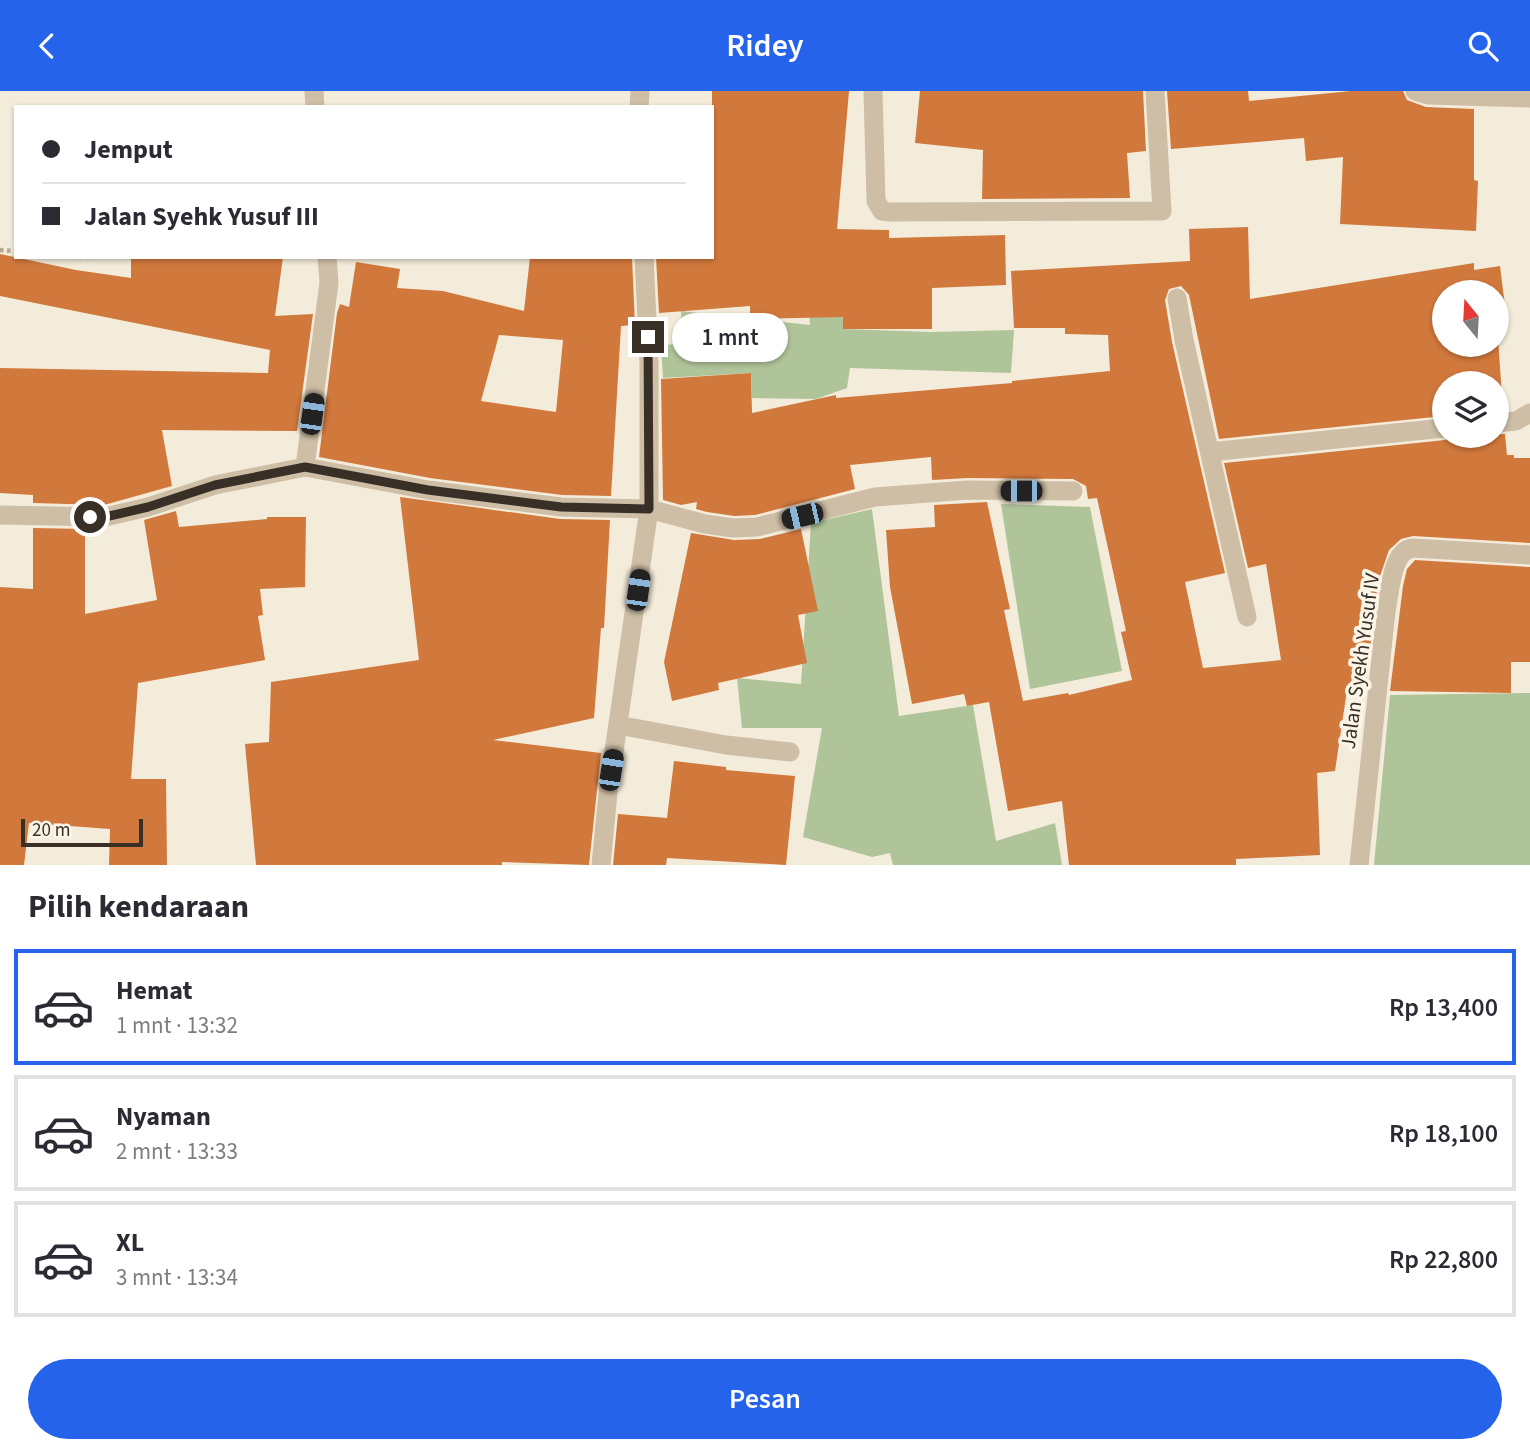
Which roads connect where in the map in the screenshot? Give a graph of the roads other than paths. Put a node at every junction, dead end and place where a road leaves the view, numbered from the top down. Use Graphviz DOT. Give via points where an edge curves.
graph roads {
  1 [pos="873,91"];
  2 [pos="1154,91"];
  3 [pos="1415,91"];
  4 [pos="1530,98"];
  5 [pos="327,259"];
  6 [pos="644,259"];
  7 [pos="1177,298"];
  8 [pos="1530,413"];
  9 [pos="1509,422"];
  10 [pos="1432,429"];
  11 [pos="1210,452"];
  12 [pos="305,467"];
  13 [pos="1073,491"];
  14 [pos="649,509"];
  15 [pos="0,515"];
  16 [pos="1530,555"];
  17 [pos="1247,617"];
  18 [pos="618,725"];
  19 [pos="790,753"];
  20 [pos="601,865"];
  21 [pos="1359,865"];
  1 -- 2 [label="street" via="876,201 883,211 1162,211"];
  3 -- 4 [label="street"];
  5 -- 12 [label="street" via="329,283"];
  6 -- 14 [label="street"];
  7 -- 11 [label="street"];
  8 -- 9 [label="street"];
  10 -- 11 [label="street"];
  11 -- 17 [label="street"];
  12 -- 14 [label="street" via="428,490 561,507"];
  12 -- 15 [label="street" via="215,485 105,517"];
  13 -- 14 [label="street" via="968,490 875,497 748,528 705,524"];
  14 -- 18 [label="street"];
  16 -- 21 [label="street, Jalan Syekh Yusuf IV" via="1413,548 1400,554 1387,611"];
  18 -- 19 [label="street"];
  18 -- 20 [label="street"];
}
